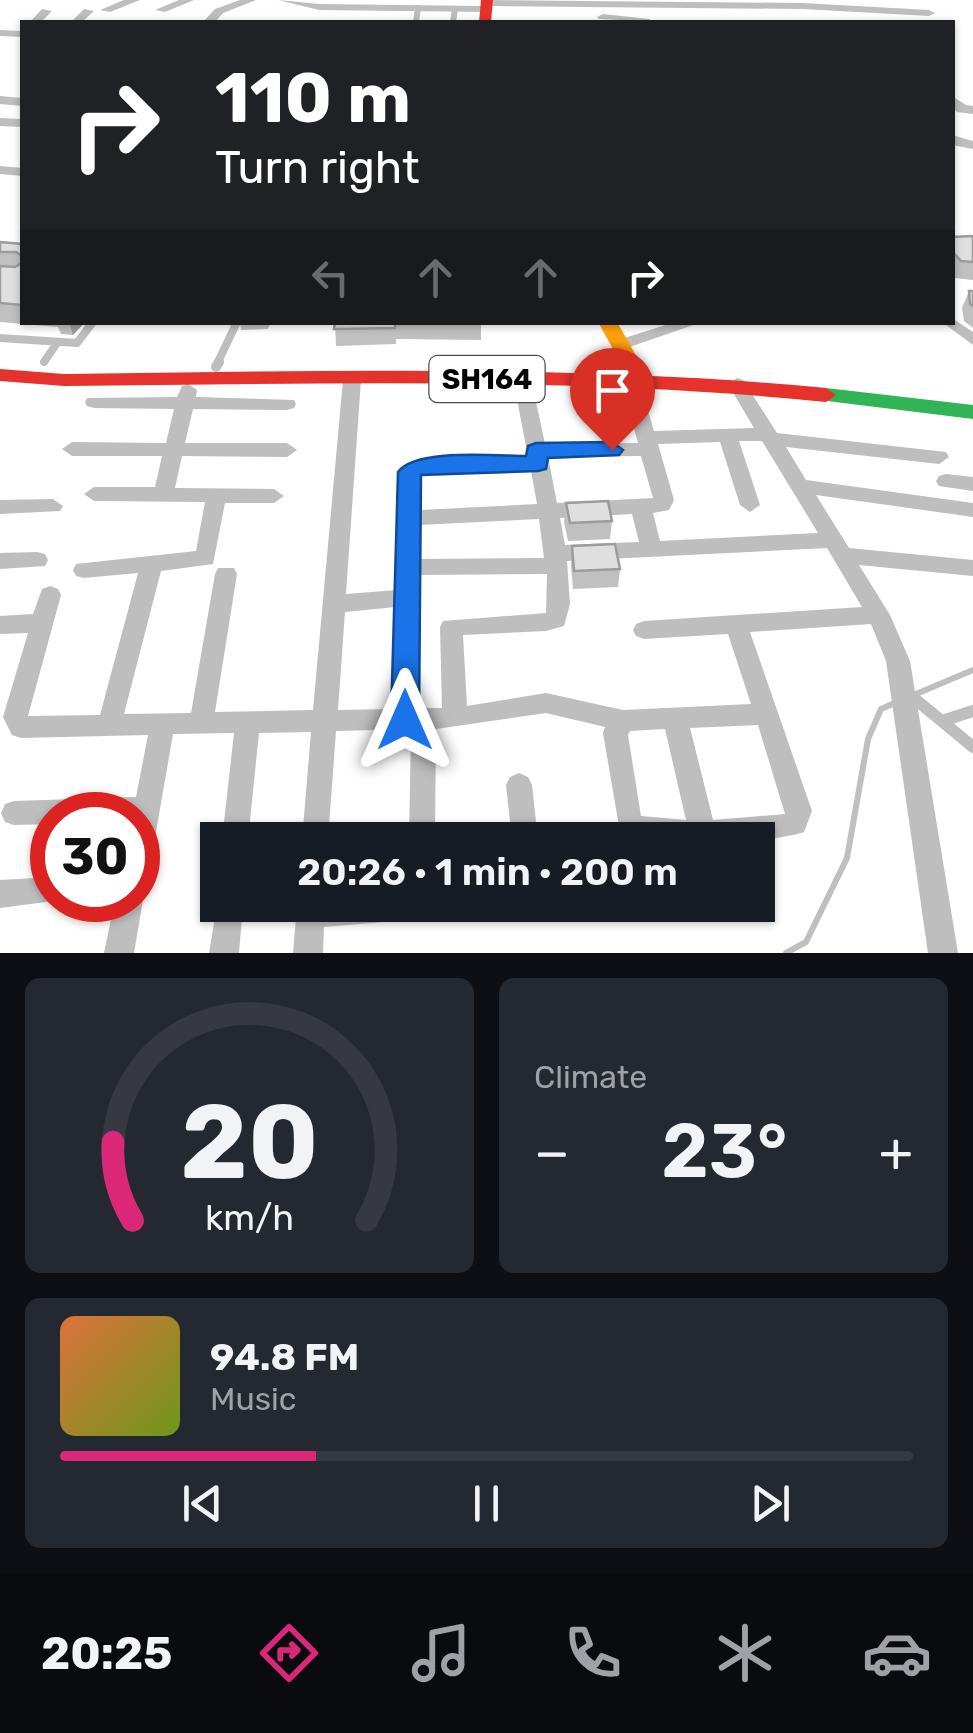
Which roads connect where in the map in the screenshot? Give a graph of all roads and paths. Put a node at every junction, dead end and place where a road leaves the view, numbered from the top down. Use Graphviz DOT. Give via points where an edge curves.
graph roads {
  1 [pos="189,0"];
  2 [pos="251,0"];
  3 [pos="282,0"];
  4 [pos="800,3"];
  5 [pos="352,4"];
  6 [pos="451,4"];
  7 [pos="92,5"];
  8 [pos="121,7"];
  9 [pos="324,7"];
  10 [pos="379,8"];
  11 [pos="418,8"];
  12 [pos="486,9"];
  13 [pos="161,10"];
  14 [pos="46,11"];
  15 [pos="928,13"];
  16 [pos="37,20"];
  17 [pos="211,20"];
  18 [pos="318,20"];
  19 [pos="376,20"];
  20 [pos="416,20"];
  21 [pos="636,20"];
  22 [pos="92,325"];
  23 [pos="236,325"];
  24 [pos="609,325"];
  25 [pos="690,325"];
  26 [pos="0,338"];
  27 [pos="51,352"];
  28 [pos="0,359"];
  29 [pos="631,366"];
  30 [pos="216,367"];
  31 [pos="0,375"];
  32 [pos="522,378"];
  33 [pos="191,380"];
  34 [pos="352,380"];
  35 [pos="736,384"];
  36 [pos="973,394"];
  37 [pos="94,402"];
  38 [pos="185,403"];
  39 [pos="287,404"];
  40 [pos="973,412"];
  41 [pos="728,435"];
  42 [pos="769,436"];
  43 [pos="648,444"];
  44 [pos="72,449"];
  45 [pos="174,450"];
  46 [pos="287,450"];
  47 [pos="537,457"];
  48 [pos="939,457"];
  49 [pos="946,481"];
  50 [pos="973,484"];
  51 [pos="800,486"];
  52 [pos="94,494"];
  53 [pos="163,495"];
  54 [pos="216,496"];
  55 [pos="274,496"];
  56 [pos="750,505"];
  57 [pos="53,506"];
  58 [pos="0,507"];
  59 [pos="641,508"];
  60 [pos="973,510"];
  61 [pos="546,512"];
  62 [pos="408,518"];
  63 [pos="837,547"];
  64 [pos="651,549"];
  65 [pos="0,560"];
  66 [pos="37,560"];
  67 [pos="554,560"];
  68 [pos="151,566"];
  69 [pos="406,567"];
  70 [pos="973,568"];
  71 [pos="84,570"];
  72 [pos="226,574"];
  73 [pos="50,595"];
  74 [pos="406,598"];
  75 [pos="333,604"];
  76 [pos="879,615"];
  77 [pos="42,623"];
  78 [pos="0,624"];
  79 [pos="736,624"];
  80 [pos="644,630"];
  81 [pos="904,690"];
  82 [pos="10,701"];
  83 [pos="973,711"];
  84 [pos="766,714"];
  85 [pos="455,718"];
  86 [pos="674,718"];
  87 [pos="414,720"];
  88 [pos="623,721"];
  89 [pos="942,721"];
  90 [pos="322,723"];
  91 [pos="247,724"];
  92 [pos="201,725"];
  93 [pos="109,726"];
  94 [pos="162,726"];
  95 [pos="973,748"];
  96 [pos="519,785"];
  97 [pos="149,792"];
  98 [pos="14,813"];
  99 [pos="30,813"];
  100 [pos="237,822"];
  101 [pos="316,822"];
  102 [pos="421,822"];
  103 [pos="523,822"];
  104 [pos="628,822"];
  105 [pos="700,822"];
  106 [pos="775,825"];
  107 [pos="30,892"];
  108 [pos="0,894"];
  109 [pos="125,922"];
  110 [pos="227,922"];
  111 [pos="309,922"];
  112 [pos="120,953"];
  113 [pos="224,953"];
  114 [pos="308,953"];
  115 [pos="943,953"];
  1 -- 13 [label="street"];
  2 -- 17 [label="street"];
  3 -- 9 [label="street"];
  4 -- 12 [label="street"];
  4 -- 15 [label="street"];
  5 -- 9 [label="street"];
  5 -- 10 [label="street"];
  6 -- 11 [label="street"];
  6 -- 12 [label="street"];
  7 -- 8 [label="street"];
  9 -- 18 [label="street"];
  10 -- 11 [label="street"];
  10 -- 19 [label="street"];
  11 -- 20 [label="lane"];
  12 -- 21 [label="street"];
  14 -- 16 [label="street"];
  22 -- 27 [label="lane" via="77,343"];
  23 -- 30 [label="lane"];
  24 -- 29 [label="main road"];
  25 -- 29 [label="street"];
  26 -- 27 [label="lane"];
  27 -- 28 [label="main road, SH164"];
  27 -- 30 [label="main road, SH164"];
  29 -- 30 [label="main road, SH164"];
  29 -- 32 [label="main road, SH164"];
  29 -- 35 [label="main road, SH164"];
  29 -- 36 [label="main road, SH164"];
  29 -- 43 [label="street"];
  31 -- 33 [label="main road, SH164"];
  32 -- 34 [label="main road, SH164"];
  32 -- 47 [label="street"];
  33 -- 34 [label="main road, SH164"];
  33 -- 38 [label="street"];
  34 -- 75 [label="street"];
  35 -- 40 [label="main road, SH164"];
  35 -- 42 [label="street"];
  37 -- 38 [label="street"];
  38 -- 39 [label="street"];
  38 -- 45 [label="street"];
  41 -- 42 [label="street"];
  41 -- 43 [label="street"];
  41 -- 56 [label="street"];
  42 -- 48 [label="street"];
  42 -- 51 [label="street"];
  43 -- 47 [label="street"];
  43 -- 59 [label="street" via="664,500"];
  44 -- 45 [label="street"];
  45 -- 46 [label="street"];
  45 -- 53 [label="street"];
  47 -- 61 [label="street"];
  47 -- 62 [label="street" via="414,467"];
  49 -- 50 [label="street"];
  51 -- 60 [label="street"];
  51 -- 63 [label="street"];
  52 -- 53 [label="street"];
  53 -- 54 [label="street"];
  54 -- 55 [label="street"];
  54 -- 68 [label="street" via="205,558"];
  57 -- 58 [label="street"];
  59 -- 61 [label="street"];
  59 -- 64 [label="street"];
  61 -- 62 [label="street"];
  61 -- 67 [label="street"];
  62 -- 69 [label="street"];
  63 -- 64 [label="street"];
  63 -- 70 [label="street"];
  63 -- 76 [label="street"];
  64 -- 67 [label="street"];
  65 -- 66 [label="street"];
  67 -- 69 [label="street"];
  67 -- 85 [label="street" via="556,620 451,627"];
  68 -- 71 [label="street"];
  68 -- 93 [label="street"];
  69 -- 74 [label="street"];
  72 -- 92 [label="street"];
  73 -- 77 [label="street"];
  74 -- 75 [label="street"];
  74 -- 87 [label="street"];
  75 -- 90 [label="street"];
  76 -- 79 [label="street"];
  76 -- 81 [label="street"];
  77 -- 78 [label="street"];
  77 -- 82 [label="street"];
  79 -- 80 [label="street"];
  79 -- 84 [label="street"];
  81 -- 89 [label="lane"];
  81 -- 115 [label="street"];
  82 -- 93 [label="street" via="21,727"];
  83 -- 89 [label="lane"];
  84 -- 86 [label="street"];
  84 -- 106 [label="street" via="799,810 795,823"];
  85 -- 87 [label="street"];
  85 -- 88 [label="street" via="546,703"];
  86 -- 88 [label="street"];
  86 -- 105 [label="street"];
  87 -- 90 [label="street"];
  87 -- 102 [label="street"];
  88 -- 104 [label="street" via="616,733"];
  89 -- 95 [label="lane"];
  90 -- 91 [label="street"];
  90 -- 101 [label="street"];
  91 -- 92 [label="street"];
  91 -- 100 [label="street"];
  92 -- 94 [label="street"];
  93 -- 94 [label="street"];
  94 -- 97 [label="street"];
  96 -- 103 [label="street"];
  98 -- 99 [label="street"];
  107 -- 108 [label="street"];
  109 -- 112 [label="street"];
  110 -- 113 [label="street"];
  111 -- 114 [label="street"];
}
